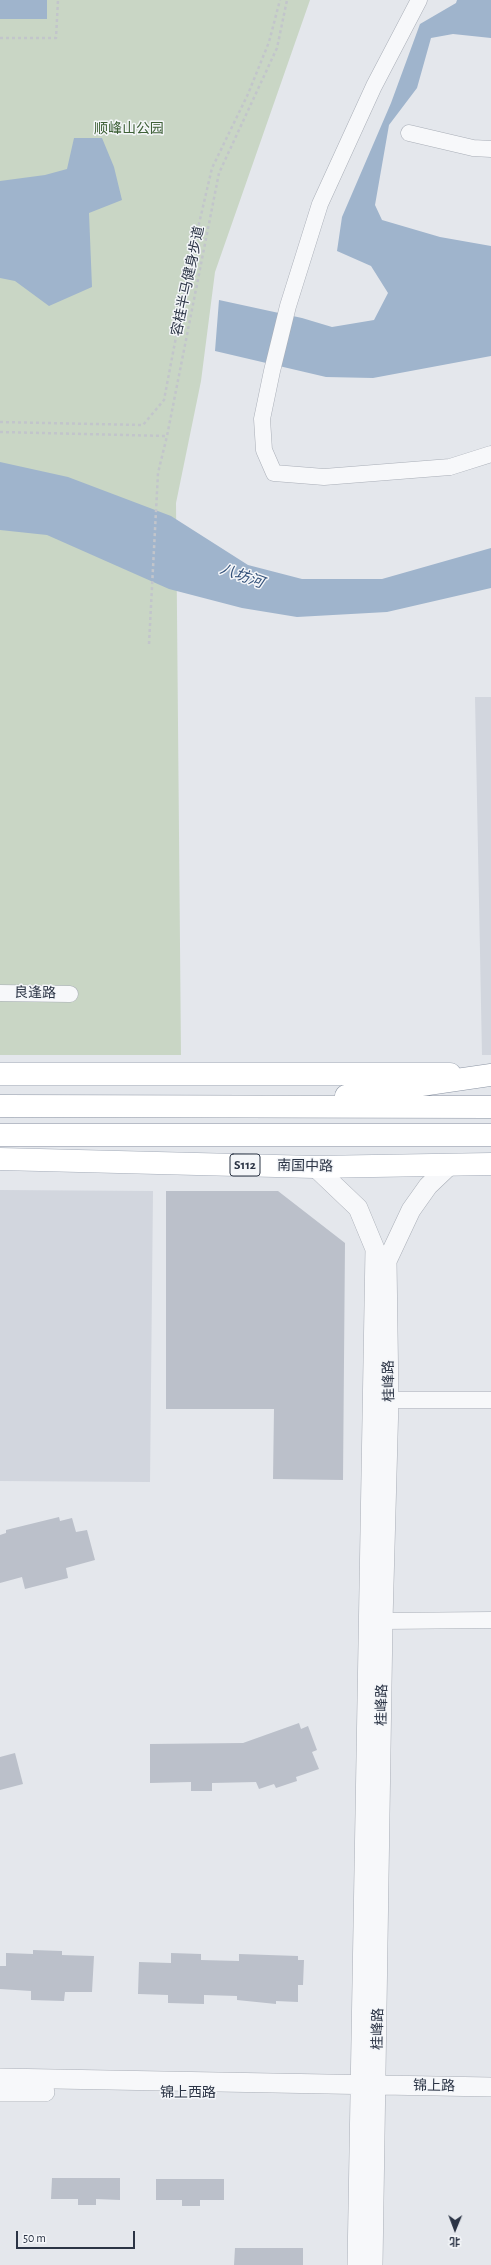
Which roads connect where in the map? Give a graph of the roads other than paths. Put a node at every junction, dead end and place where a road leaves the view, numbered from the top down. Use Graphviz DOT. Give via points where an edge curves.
graph roads {
  1 [pos="419,0"];
  2 [pos="409,134"];
  3 [pos="491,149"];
  4 [pos="491,454"];
  5 [pos="0,993"];
  6 [pos="70,994"];
  7 [pos="0,1074"];
  8 [pos="491,1075"];
  9 [pos="0,1106"];
  10 [pos="266,1107"];
  11 [pos="491,1107"];
  12 [pos="0,1135"];
  13 [pos="491,1135"];
  14 [pos="0,1159"];
  15 [pos="491,1164"];
  16 [pos="450,1165"];
  17 [pos="315,1167"];
  18 [pos="389,1400"];
  19 [pos="491,1400"];
  20 [pos="491,1620"];
  21 [pos="383,1621"];
  22 [pos="0,2078"];
  23 [pos="491,2087"];
  24 [pos="368,2089"];
  25 [pos="0,2092"];
  26 [pos="491,2096"];
  27 [pos="357,2265"];
  28 [pos="373,2265"];
  1 -- 4 [label="street" via="374,86 320,204 288,306 272,371 262,419 264,450 274,473 324,477 450,467"];
  2 -- 3 [label="street" via="473,148"];
  5 -- 6 [label="street, 良逢路"];
  7 -- 8 [label="main road"];
  8 -- 10 [label="main road"];
  9 -- 10 [label="main road"];
  10 -- 11 [label="main road"];
  12 -- 13 [label="main road, S112"];
  14 -- 17 [label="main road, 南国中路 / S112"];
  15 -- 16 [label="main road, 南国中路 / S112"];
  16 -- 17 [label="main road, 南国中路 / S112"];
  16 -- 18 [label="street, 桂峰路" via="428,1186 411,1210 387,1261"];
  17 -- 24 [label="street" via="358,1208 375,1249"];
  18 -- 19 [label="street"];
  18 -- 21 [label="street, 桂峰路"];
  20 -- 21 [label="street"];
  21 -- 24 [label="street, 桂峰路"];
  22 -- 24 [label="street, 锦上西路"];
  23 -- 24 [label="street, 锦上路"];
  24 -- 25 [label="street, 锦上西路"];
  24 -- 26 [label="street, 锦上路"];
  24 -- 27 [label="street"];
  24 -- 28 [label="street, 桂峰路"];
}
